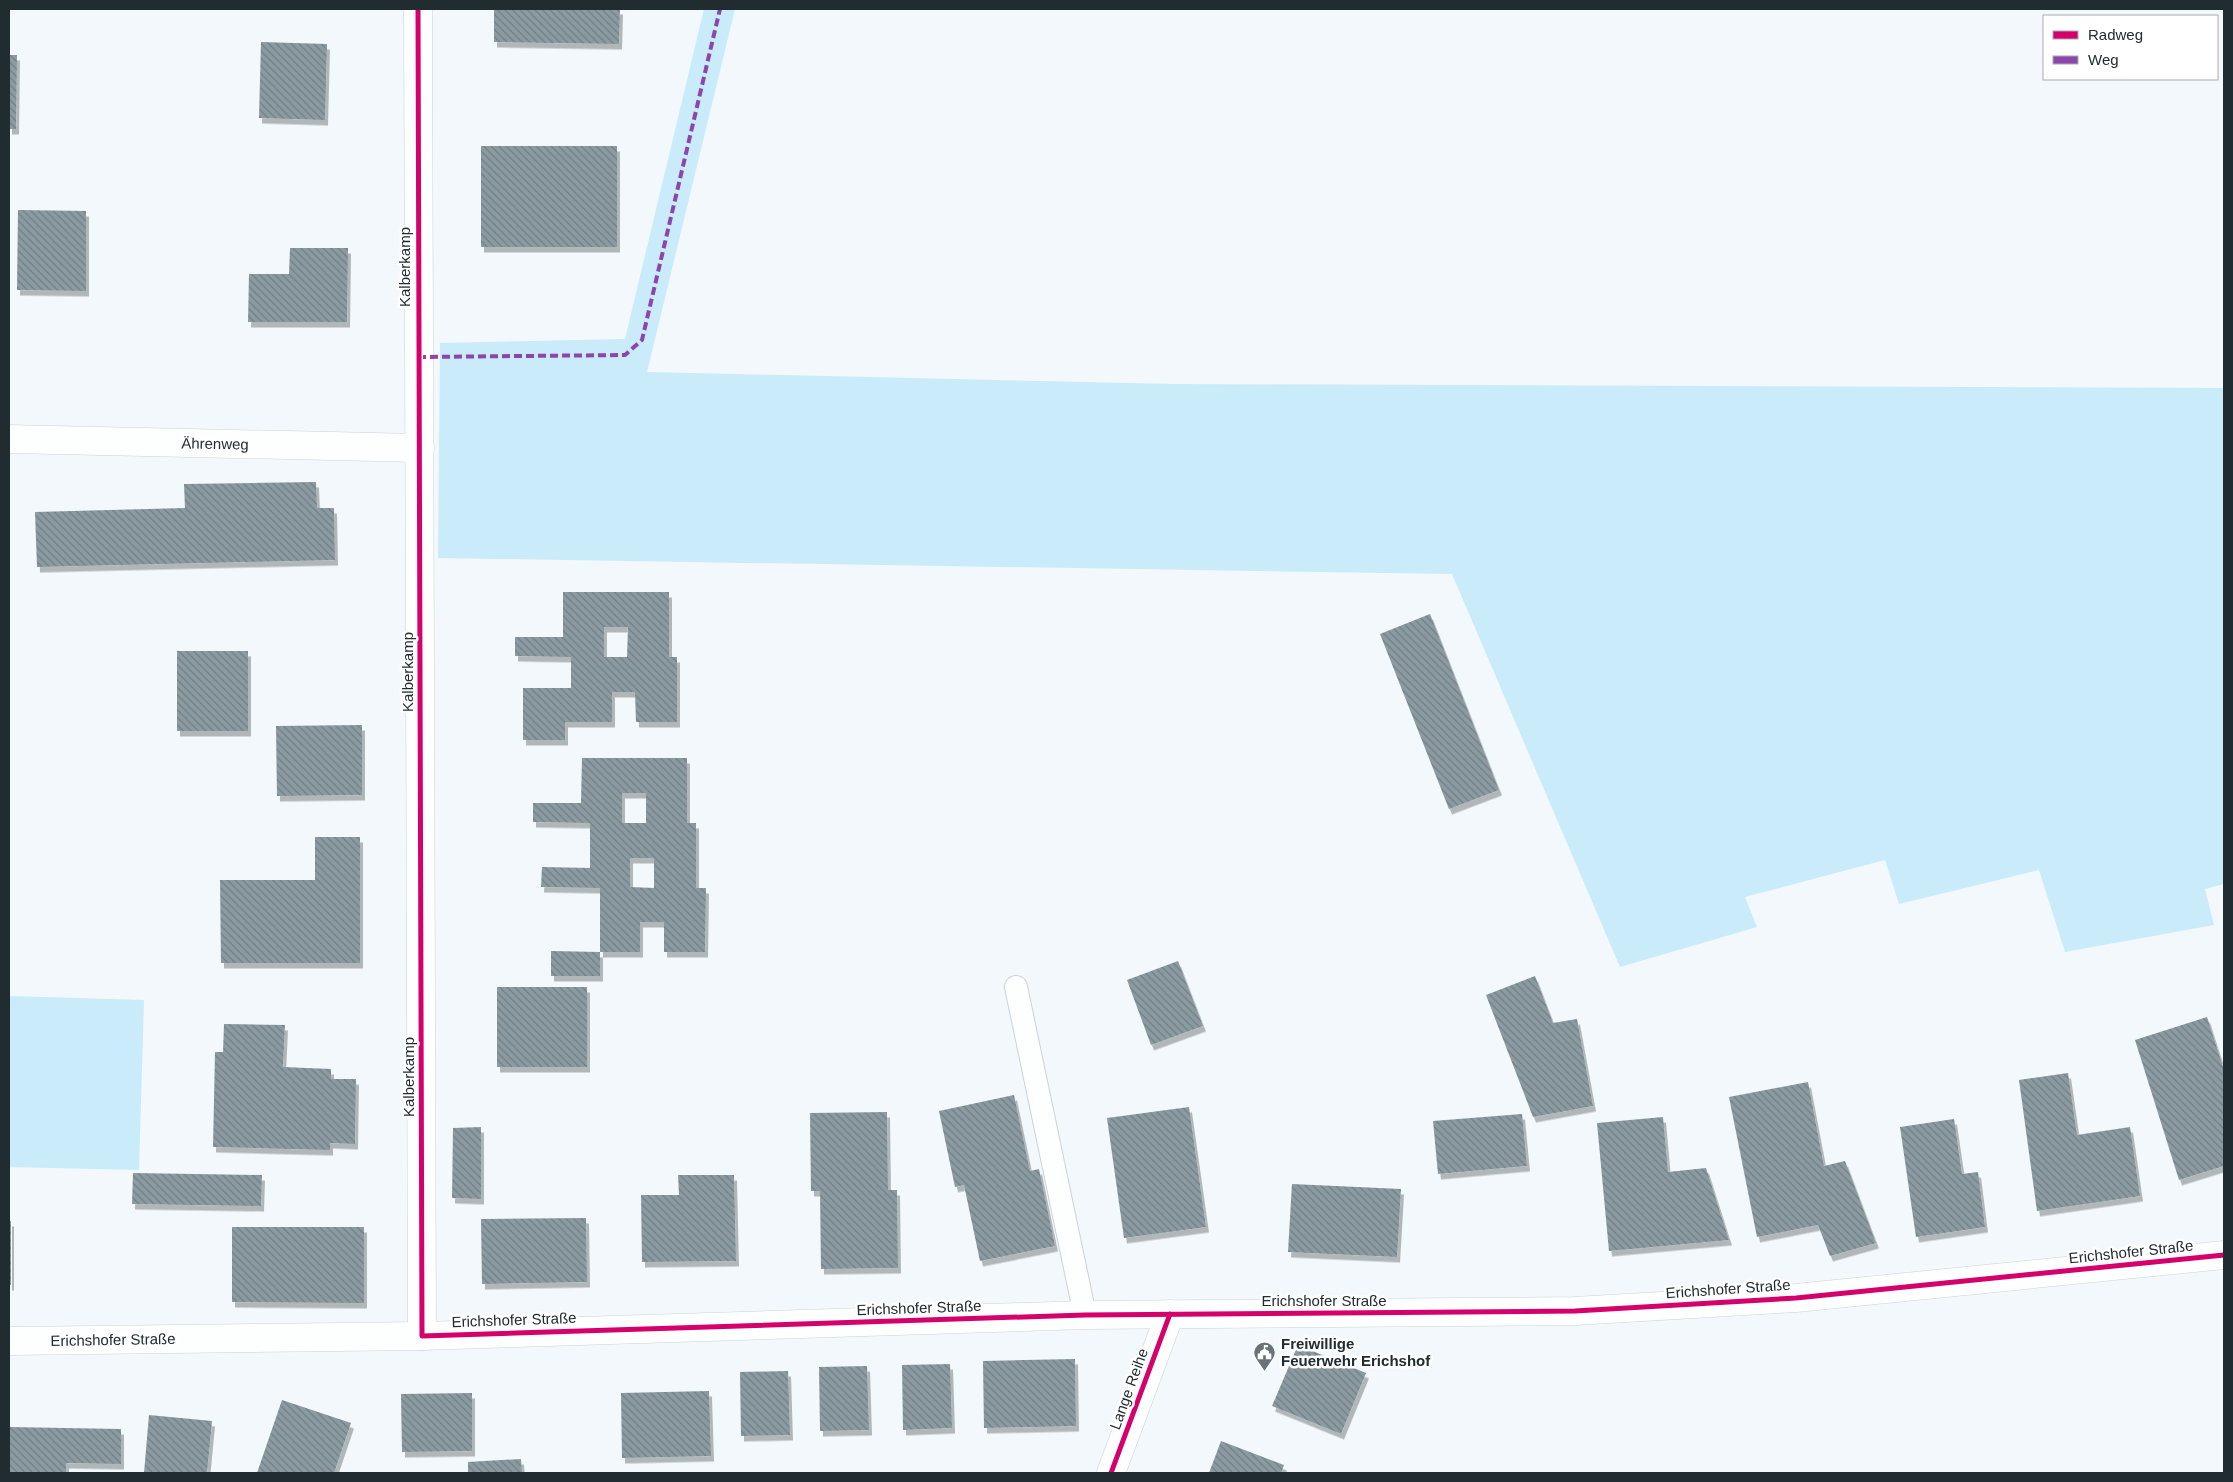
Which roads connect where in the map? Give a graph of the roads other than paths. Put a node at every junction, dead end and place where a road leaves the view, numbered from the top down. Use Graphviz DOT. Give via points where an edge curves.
graph roads {
  1 [pos="418,9"];
  2 [pos="9,439"];
  3 [pos="420,448"];
  4 [pos="1016,987"];
  5 [pos="2224,1255"];
  6 [pos="1170,1314"];
  7 [pos="1085,1315"];
  8 [pos="422,1336"];
  9 [pos="9,1341"];
  10 [pos="1112,1473"];
  1 -- 3 [label="street, Kalberkamp"];
  2 -- 3 [label="street, Ährenweg"];
  3 -- 8 [label="street, Kalberkamp"];
  4 -- 7 [label="lane"];
  5 -- 6 [label="street, Erichshofer Straße" via="1796,1298 1575,1311"];
  6 -- 7 [label="street, Erichshofer Straße"];
  6 -- 10 [label="street, Lange Reihe"];
  7 -- 8 [label="street, Erichshofer Straße"];
  8 -- 9 [label="street, Erichshofer Straße"];
}
